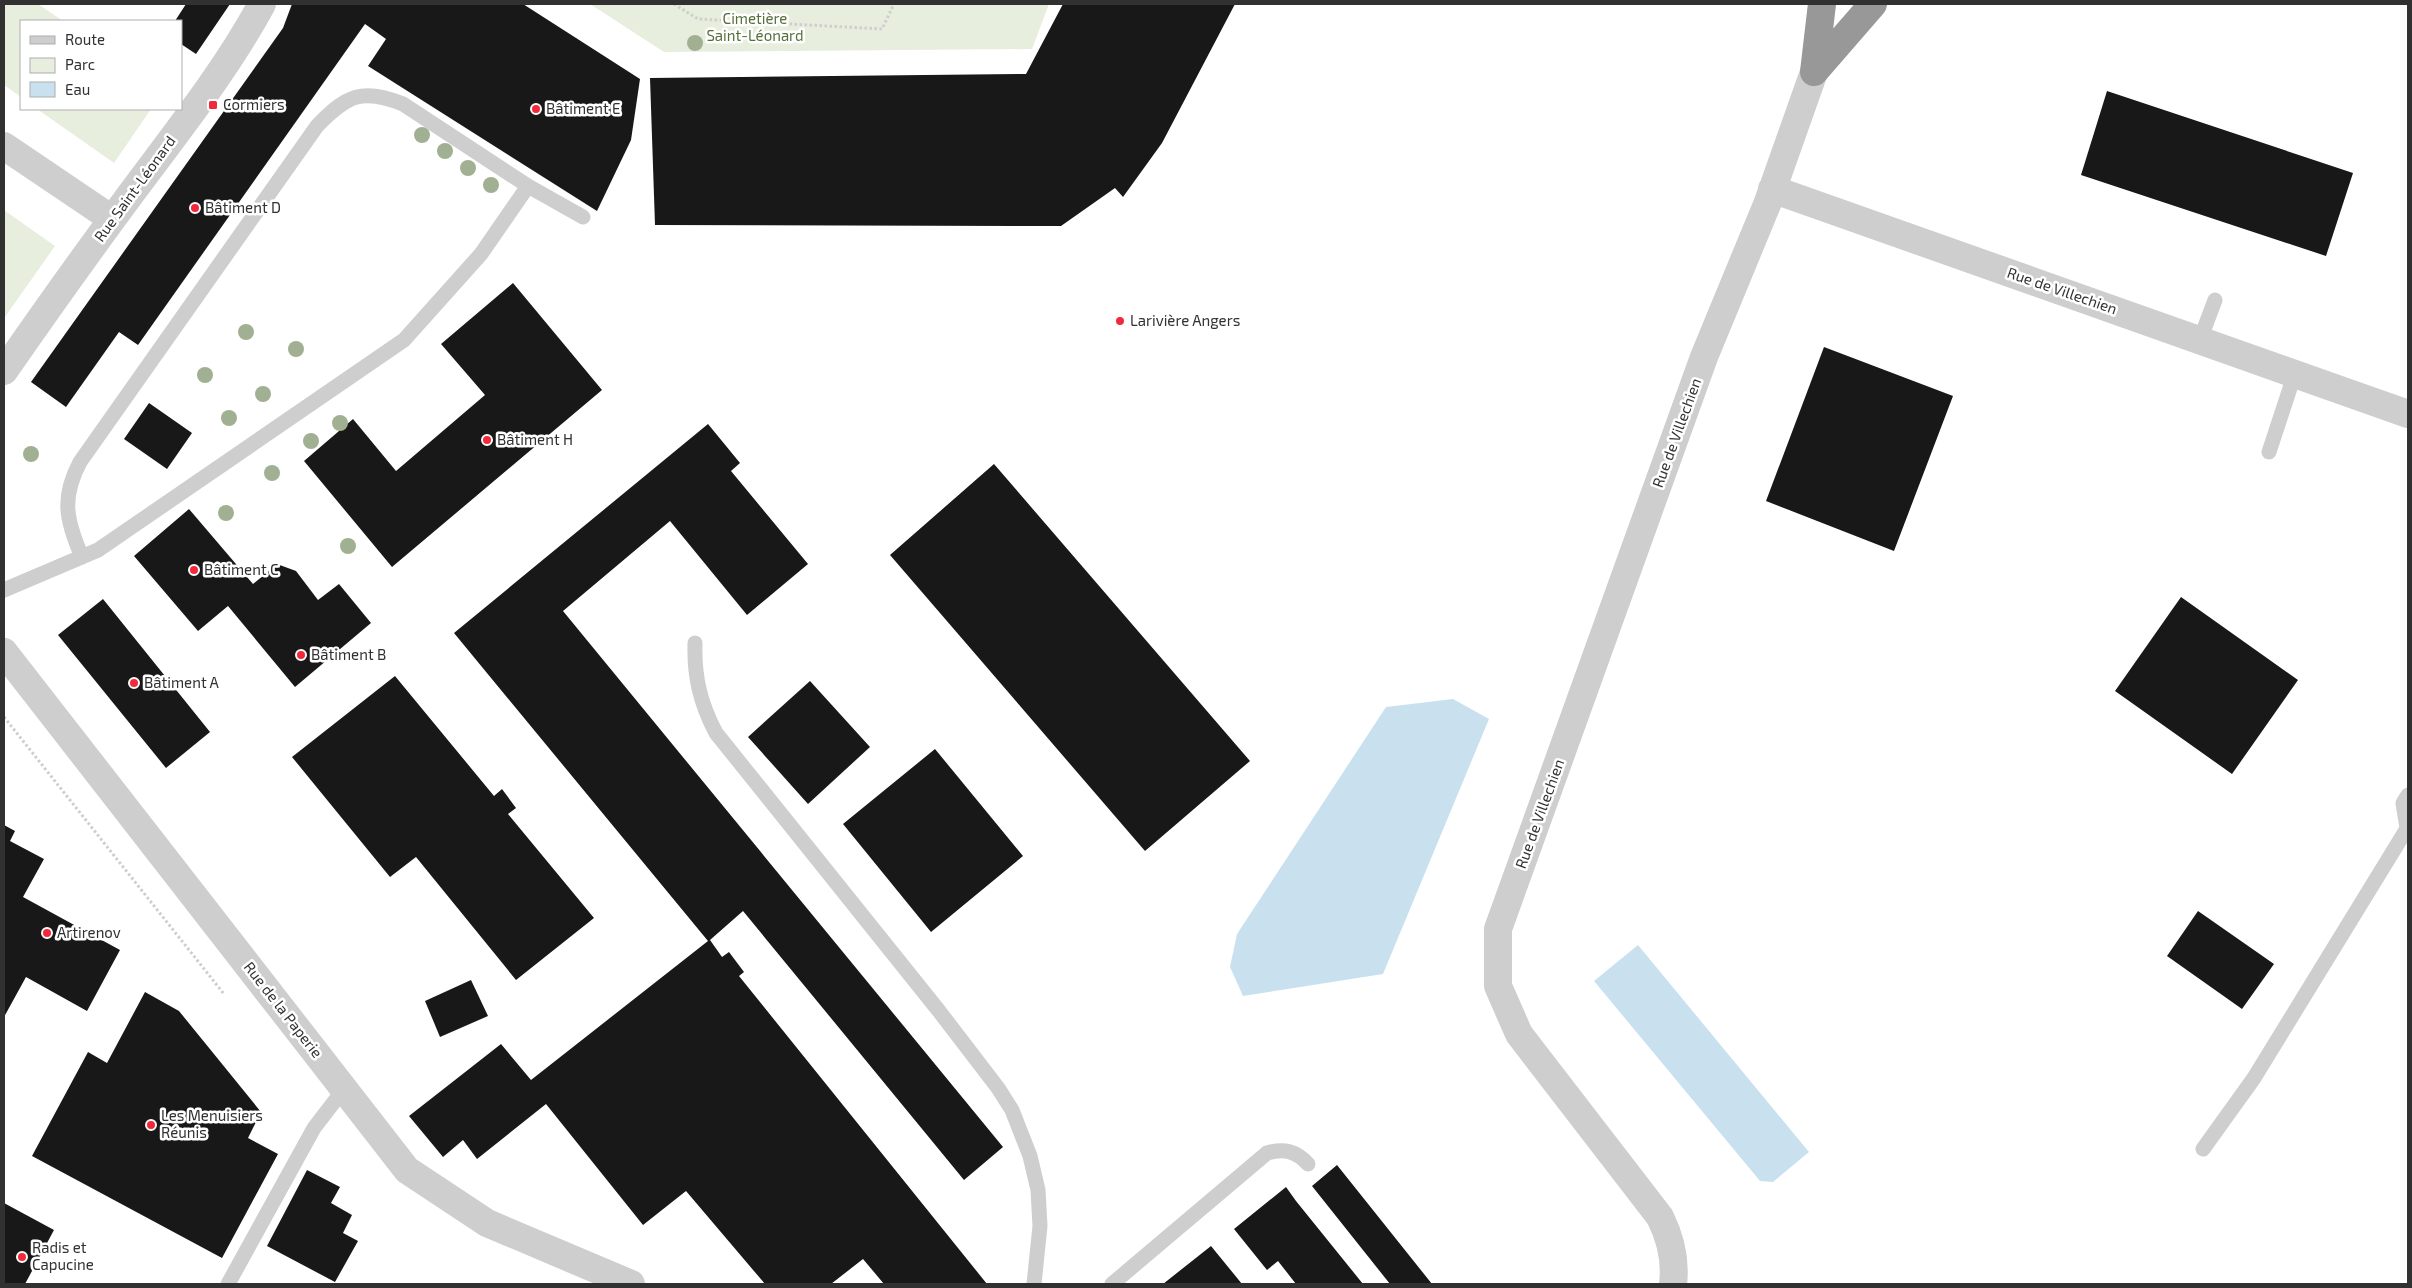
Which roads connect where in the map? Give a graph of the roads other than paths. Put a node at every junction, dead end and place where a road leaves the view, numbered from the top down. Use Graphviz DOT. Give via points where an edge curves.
graph roads {
  1 [pos="262,4"];
  2 [pos="1822,4"];
  3 [pos="1873,4"];
  4 [pos="1814,72"];
  5 [pos="4,146"];
  6 [pos="528,186"];
  7 [pos="1772,188"];
  8 [pos="583,218"];
  9 [pos="112,219"];
  10 [pos="2215,300"];
  11 [pos="2200,340"];
  12 [pos="4,371"];
  13 [pos="2295,373"];
  14 [pos="2408,414"];
  15 [pos="2268,452"];
  16 [pos="82,557"];
  17 [pos="4,590"];
  18 [pos="694,643"];
  19 [pos="4,652"];
  20 [pos="2408,796"];
  21 [pos="2408,828"];
  22 [pos="344,1089"];
  23 [pos="2203,1148"];
  24 [pos="1308,1164"];
  25 [pos="613,1281"];
  26 [pos="228,1284"];
  27 [pos="1034,1284"];
  28 [pos="1112,1284"];
  29 [pos="1673,1284"];
  1 -- 9 [label="street, Rue Saint-Léonard" via="202,97"];
  2 -- 4 [label="highway"];
  3 -- 4 [label="highway"];
  4 -- 7 [label="street"];
  5 -- 9 [label="street"];
  6 -- 8 [label="lane"];
  6 -- 16 [label="lane" via="481,254 404,340 98,550"];
  6 -- 16 [label="lane" via="403,104 387,97 360,95 335,107 317,126 80,462 70,480 68,513"];
  7 -- 11 [label="street, Rue de Villechien"];
  7 -- 29 [label="street, Rue de Villechien" via="1704,357 1498,929 1498,986 1519,1034 1660,1217 1673,1253"];
  9 -- 12 [label="street, Rue Saint-Léonard"];
  10 -- 11 [label="lane"];
  11 -- 13 [label="street, Rue de Villechien"];
  13 -- 14 [label="street, Rue de Villechien"];
  13 -- 15 [label="lane"];
  16 -- 17 [label="lane"];
  18 -- 27 [label="lane" via="694,670 700,696 716,733 939,1011 1012,1110 1030,1156 1038,1190 1040,1226"];
  19 -- 22 [label="street, Rue de la Paperie"];
  20 -- 21 [label="lane" via="2402,804"];
  21 -- 23 [label="lane" via="2254,1078"];
  22 -- 25 [label="street, Rue de la Paperie" via="407,1170 487,1223"];
  22 -- 26 [label="lane" via="314,1128"];
  24 -- 28 [label="lane" via="1289,1151 1266,1153"];
}
